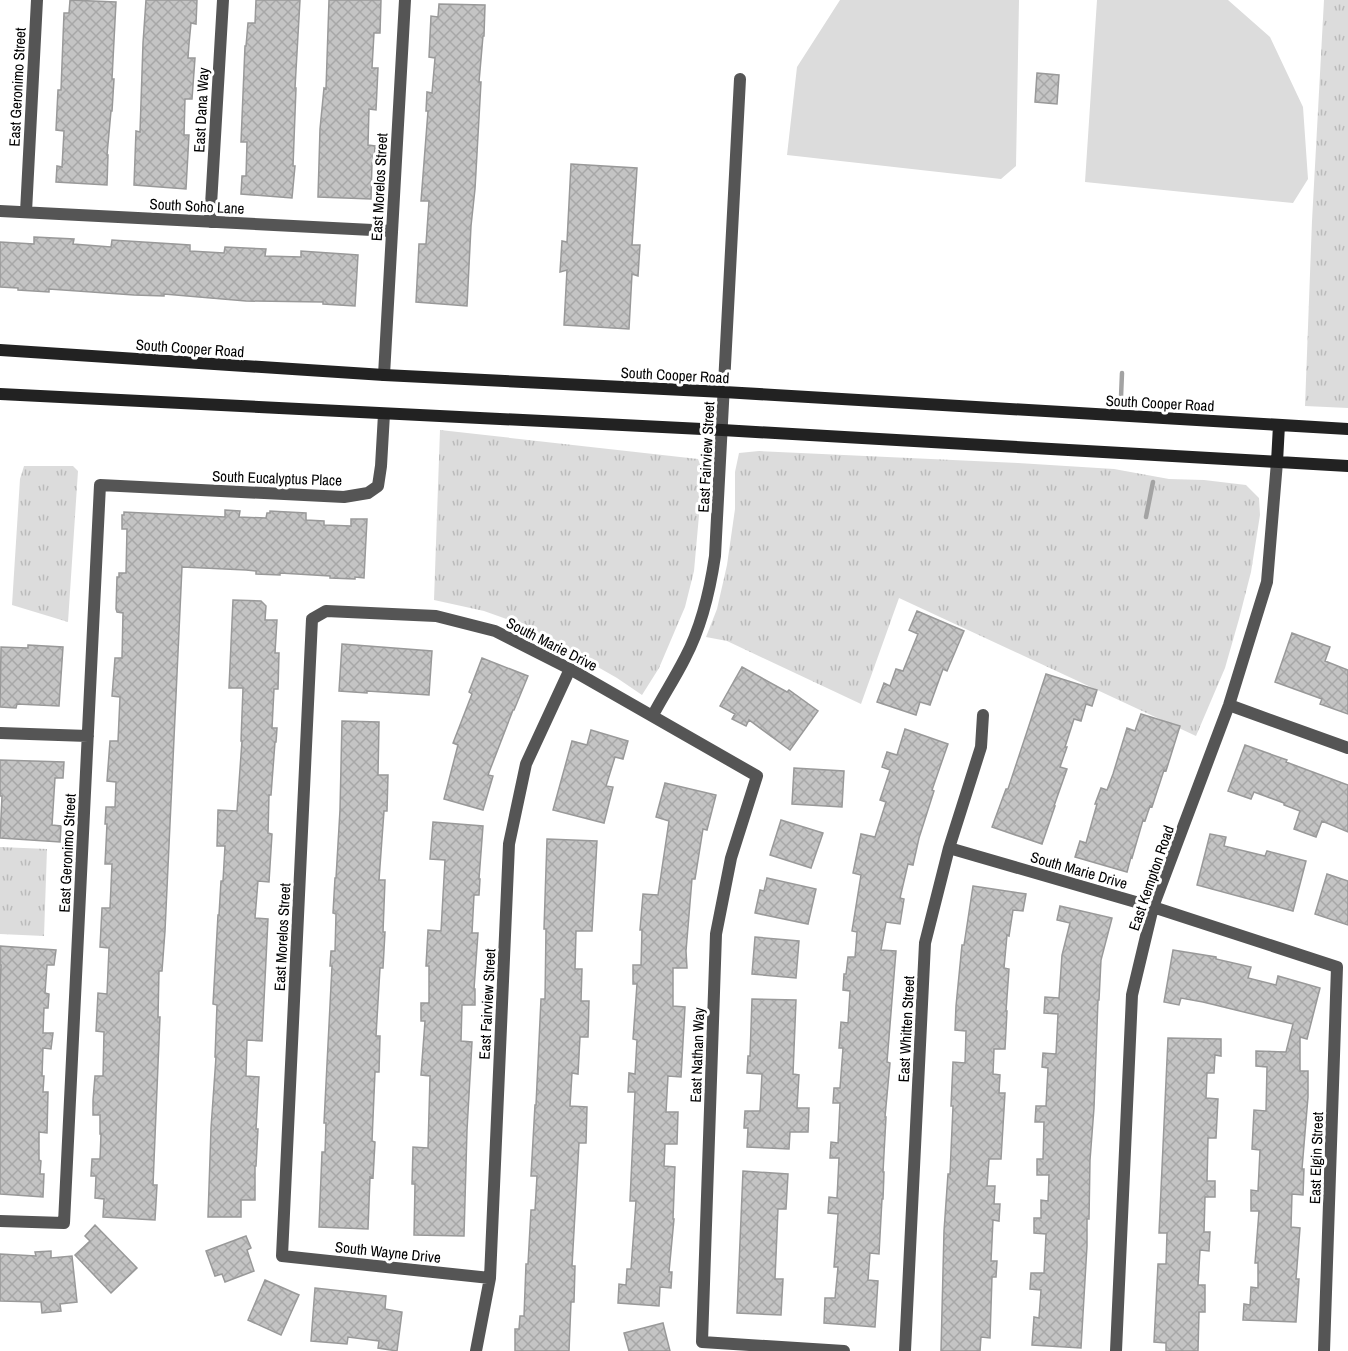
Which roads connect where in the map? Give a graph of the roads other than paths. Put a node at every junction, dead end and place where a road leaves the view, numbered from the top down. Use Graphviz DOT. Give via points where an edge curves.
graph roads {
  1 [pos="37,0"];
  2 [pos="223,0"];
  3 [pos="405,0"];
  4 [pos="740,79"];
  5 [pos="0,211"];
  6 [pos="26,212"];
  7 [pos="210,222"];
  8 [pos="392,231"];
  9 [pos="0,350"];
  10 [pos="384,375"];
  11 [pos="724,392"];
  12 [pos="0,394"];
  13 [pos="384,414"];
  14 [pos="1279,425"];
  15 [pos="1348,429"];
  16 [pos="722,430"];
  17 [pos="1277,462"];
  18 [pos="1348,466"];
  19 [pos="100,485"];
  20 [pos="312,619"];
  21 [pos="570,669"];
  22 [pos="1229,705"];
  23 [pos="652,715"];
  24 [pos="983,716"];
  25 [pos="0,733"];
  26 [pos="88,736"];
  27 [pos="1348,748"];
  28 [pos="757,776"];
  29 [pos="949,848"];
  30 [pos="1153,907"];
  31 [pos="1338,967"];
  32 [pos="0,1221"];
  33 [pos="282,1256"];
  34 [pos="490,1278"];
  35 [pos="476,1351"];
  36 [pos="844,1351"];
  37 [pos="905,1351"];
  38 [pos="1116,1351"];
  39 [pos="1324,1351"];
  1 -- 6 [label="street, East Geronimo Street"];
  2 -- 7 [label="street, East Dana Way"];
  3 -- 8 [label="street, East Morelos Street"];
  4 -- 11 [label="street, East Fairview Street"];
  5 -- 6 [label="street, South Soho Lane"];
  6 -- 7 [label="street, South Soho Lane"];
  7 -- 8 [label="street, South Soho Lane"];
  8 -- 10 [label="street, East Morelos Street"];
  9 -- 10 [label="main road, South Cooper Road"];
  10 -- 11 [label="main road, South Cooper Road"];
  11 -- 14 [label="main road, South Cooper Road"];
  11 -- 16 [label="street, East Fairview Street"];
  12 -- 13 [label="main road"];
  13 -- 16 [label="main road"];
  13 -- 19 [label="street, South Eucalyptus Place" via="378,486 368,493 344,497"];
  14 -- 15 [label="main road, South Cooper Road"];
  14 -- 17 [label="main road"];
  16 -- 17 [label="main road"];
  16 -- 23 [label="street, East Fairview Street" via="711,580 686,656"];
  17 -- 18 [label="main road"];
  17 -- 22 [label="street, East Kempton Road" via="1267,582"];
  19 -- 26 [label="street, East Geronimo Street"];
  20 -- 21 [label="street, South Marie Drive" via="326,611 436,616 495,631"];
  20 -- 33 [label="street, East Morelos Street"];
  21 -- 23 [label="street, South Marie Drive"];
  21 -- 34 [label="street, East Fairview Street" via="526,764 509,844"];
  22 -- 27 [label="street"];
  22 -- 30 [label="street, East Kempton Road"];
  23 -- 28 [label="street, South Marie Drive"];
  24 -- 29 [label="street, East Whitten Street" via="981,747"];
  25 -- 26 [label="street"];
  26 -- 32 [label="street, East Geronimo Street" via="64,1223"];
  28 -- 36 [label="street, East Nathan Way" via="731,858 716,934 702,1342"];
  29 -- 30 [label="street, South Marie Drive"];
  29 -- 37 [label="street, East Whitten Street" via="925,943"];
  30 -- 31 [label="street, South Marie Drive"];
  30 -- 38 [label="street, East Kempton Road" via="1132,995"];
  31 -- 39 [label="street, East Elgin Street"];
  33 -- 34 [label="street, South Wayne Drive"];
  34 -- 35 [label="street, East Fairview Street"];
}
